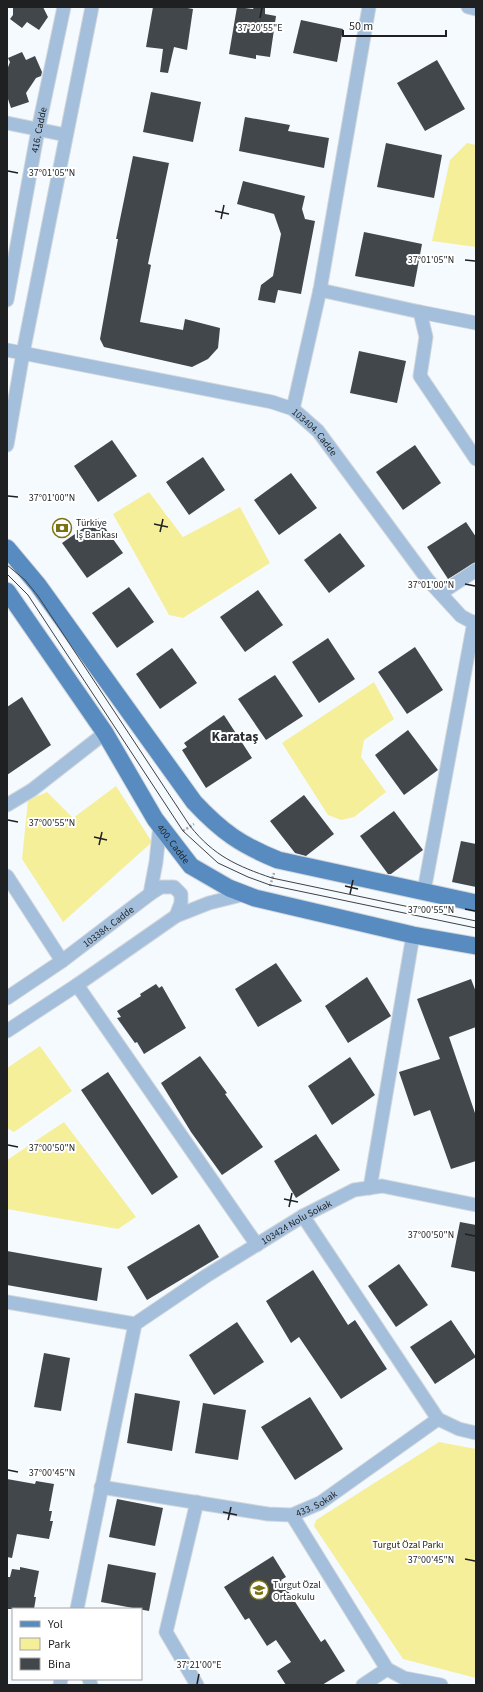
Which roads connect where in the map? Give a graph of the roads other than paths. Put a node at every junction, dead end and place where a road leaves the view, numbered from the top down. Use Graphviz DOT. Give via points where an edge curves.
graph roads {
  1 [pos="64,7"];
  2 [pos="92,7"];
  3 [pos="369,7"];
  4 [pos="468,7"];
  5 [pos="476,9"];
  6 [pos="7,123"];
  7 [pos="38,130"];
  8 [pos="66,135"];
  9 [pos="320,290"];
  10 [pos="7,300"];
  11 [pos="420,312"];
  12 [pos="476,323"];
  13 [pos="7,350"];
  14 [pos="23,353"];
  15 [pos="293,409"];
  16 [pos="7,445"];
  17 [pos="476,460"];
  18 [pos="7,548"];
  19 [pos="476,570"];
  20 [pos="7,591"];
  21 [pos="441,594"];
  22 [pos="475,623"];
  23 [pos="105,733"];
  24 [pos="7,805"];
  25 [pos="160,824"];
  26 [pos="7,876"];
  27 [pos="424,891"];
  28 [pos="150,894"];
  29 [pos="245,894"];
  30 [pos="476,903"];
  31 [pos="176,916"];
  32 [pos="413,935"];
  33 [pos="476,946"];
  34 [pos="62,960"];
  35 [pos="77,985"];
  36 [pos="7,998"];
  37 [pos="7,1031"];
  38 [pos="370,1188"];
  39 [pos="476,1205"];
  40 [pos="303,1216"];
  41 [pos="257,1244"];
  42 [pos="7,1302"];
  43 [pos="135,1324"];
  44 [pos="438,1419"];
  45 [pos="476,1433"];
  46 [pos="101,1486"];
  47 [pos="196,1502"];
  48 [pos="292,1515"];
  49 [pos="77,1608"];
  50 [pos="387,1669"];
  51 [pos="197,1685"];
  52 [pos="364,1685"];
  53 [pos="441,1685"];
  1 -- 7 [label="street, 416. Cadde"];
  2 -- 8 [label="street"];
  3 -- 9 [label="street"];
  4 -- 5 [label="street"];
  6 -- 7 [label="street"];
  7 -- 8 [label="street"];
  7 -- 10 [label="street, 416. Cadde"];
  8 -- 14 [label="street"];
  9 -- 11 [label="street"];
  9 -- 15 [label="street"];
  11 -- 12 [label="street"];
  11 -- 17 [label="street" via="426,337 420,376"];
  13 -- 14 [label="street, 103404. Cadde"];
  14 -- 15 [label="street, 103404. Cadde" via="272,402"];
  14 -- 16 [label="street"];
  15 -- 21 [label="street, 103404. Cadde" via="318,431"];
  18 -- 27 [label="main road" via="38,585 194,802 213,822 233,838 278,860"];
  19 -- 21 [label="street"];
  20 -- 23 [label="main road, 400. Cadde"];
  21 -- 22 [label="street, 103404. Cadde" via="461,616"];
  22 -- 27 [label="street"];
  23 -- 24 [label="street" via="32,790"];
  23 -- 25 [label="main road, 400. Cadde"];
  25 -- 28 [label="street"];
  25 -- 29 [label="main road, 400. Cadde" via="191,866 229,888"];
  26 -- 34 [label="street"];
  27 -- 30 [label="main road"];
  28 -- 31 [label="street, 103384. Cadde" via="161,887 174,887 181,894"];
  28 -- 34 [label="street, 103384. Cadde"];
  29 -- 31 [label="street" via="210,903"];
  29 -- 32 [label="main road, 400. Cadde"];
  31 -- 35 [label="street"];
  32 -- 33 [label="main road, 400. Cadde"];
  32 -- 38 [label="street"];
  34 -- 36 [label="street, 103384. Cadde"];
  35 -- 37 [label="street"];
  35 -- 41 [label="street"];
  38 -- 39 [label="street, 103424 Nolu Sokak" via="382,1186"];
  38 -- 40 [label="street, 103424 Nolu Sokak" via="354,1190"];
  40 -- 41 [label="street, 103424 Nolu Sokak"];
  40 -- 44 [label="street"];
  41 -- 43 [label="street, 103424 Nolu Sokak"];
  42 -- 43 [label="street"];
  43 -- 46 [label="street"];
  44 -- 45 [label="street" via="459,1429"];
  44 -- 48 [label="street, 433. Sokak" via="320,1503"];
  46 -- 47 [label="street, 433. Sokak"];
  46 -- 49 [label="street"];
  47 -- 48 [label="street, 433. Sokak" via="268,1514"];
  47 -- 51 [label="street" via="166,1632"];
  48 -- 50 [label="street"];
  50 -- 52 [label="street"];
  50 -- 53 [label="street" via="404,1678"];
}
